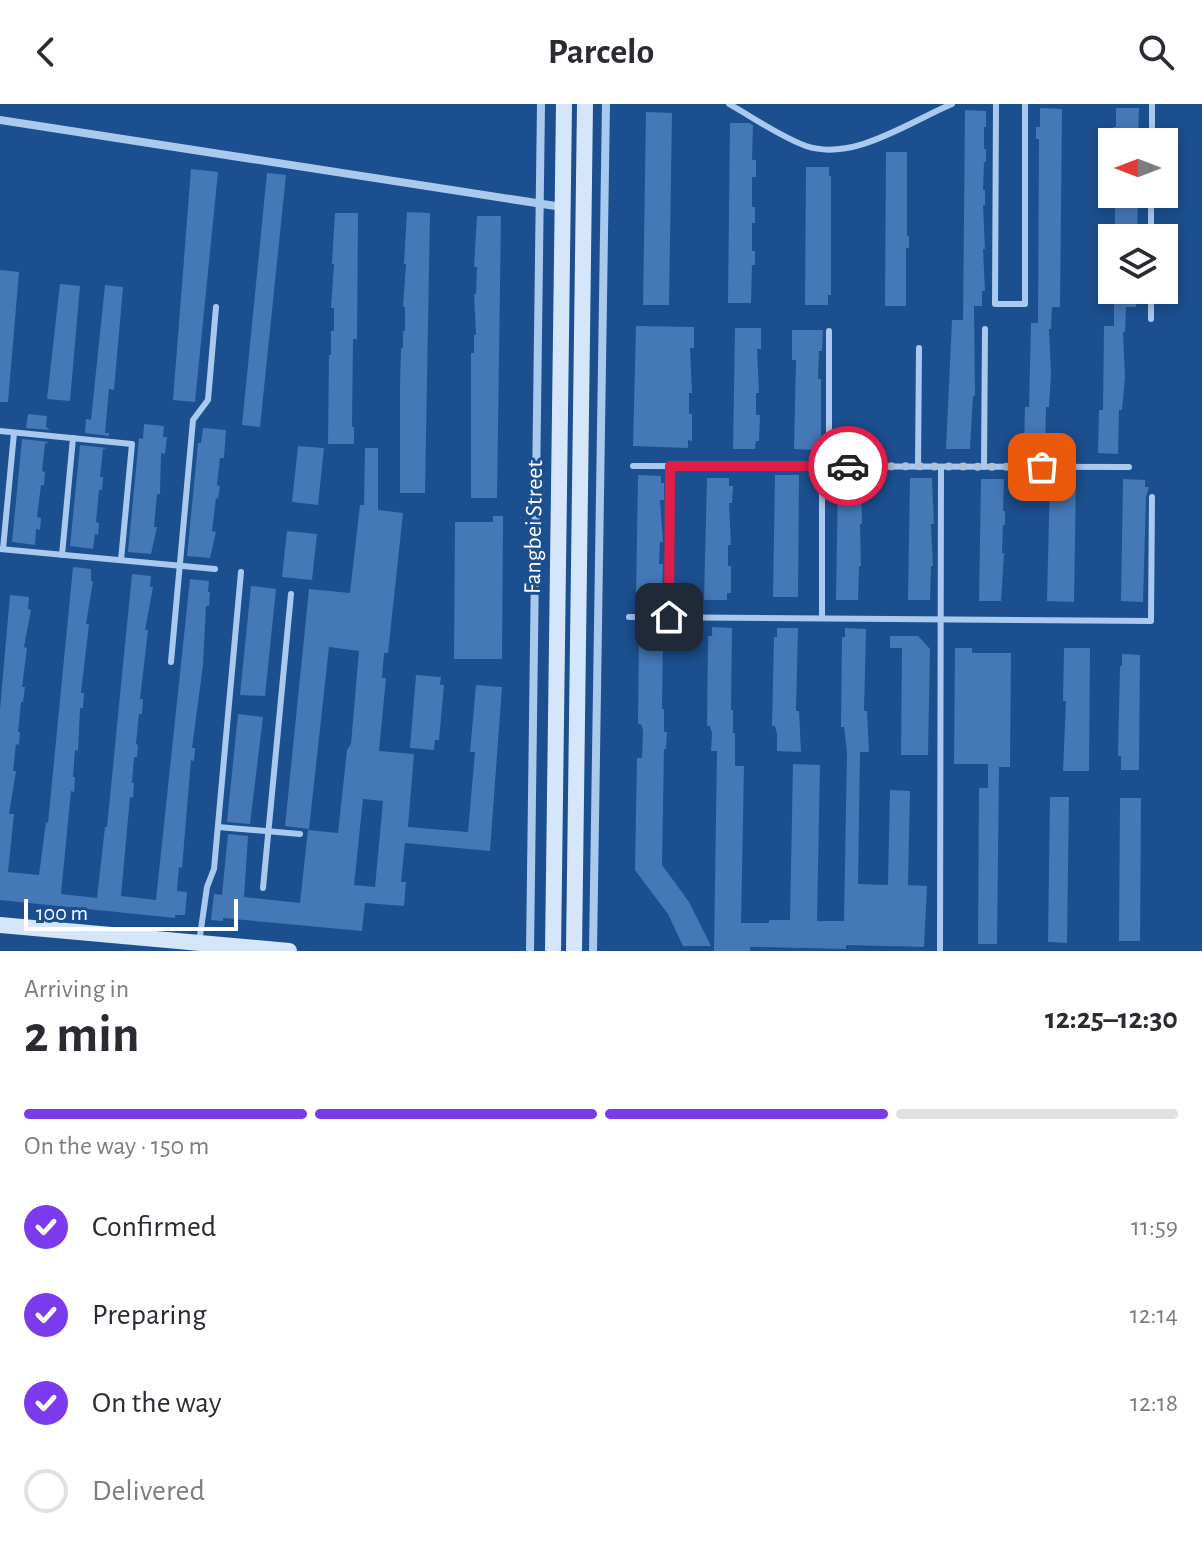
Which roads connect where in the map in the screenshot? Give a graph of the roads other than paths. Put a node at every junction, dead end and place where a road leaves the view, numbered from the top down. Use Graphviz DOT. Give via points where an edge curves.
graph roads {
  1 [pos="541,104"];
  2 [pos="564,104"];
  3 [pos="585,104"];
  4 [pos="606,104"];
  5 [pos="729,104"];
  6 [pos="952,104"];
  7 [pos="996,104"];
  8 [pos="1025,104"];
  9 [pos="1152,104"];
  10 [pos="0,120"];
  11 [pos="1152,128"];
  12 [pos="539,203"];
  13 [pos="562,207"];
  14 [pos="1151,304"];
  15 [pos="216,307"];
  16 [pos="1151,319"];
  17 [pos="985,329"];
  18 [pos="829,331"];
  19 [pos="919,348"];
  20 [pos="0,431"];
  21 [pos="14,433"];
  22 [pos="73,438"];
  23 [pos="633,466"];
  24 [pos="670,466"];
  25 [pos="826,466"];
  26 [pos="918,467"];
  27 [pos="941,467"];
  28 [pos="984,467"];
  29 [pos="1129,467"];
  30 [pos="1152,497"];
  31 [pos="2,549"];
  32 [pos="62,555"];
  33 [pos="121,560"];
  34 [pos="180,565"];
  35 [pos="215,569"];
  36 [pos="241,572"];
  37 [pos="291,594"];
  38 [pos="629,617"];
  39 [pos="669,617"];
  40 [pos="822,618"];
  41 [pos="941,619"];
  42 [pos="171,662"];
  43 [pos="218,827"];
  44 [pos="268,831"];
  45 [pos="300,834"];
  46 [pos="263,888"];
  47 [pos="0,925"];
  48 [pos="199,943"];
  49 [pos="289,951"];
  50 [pos="530,951"];
  51 [pos="553,951"];
  52 [pos="574,951"];
  53 [pos="593,951"];
  54 [pos="940,951"];
  1 -- 12 [label="street"];
  2 -- 13 [label="main road, Fangbei Street"];
  3 -- 52 [label="main road, Fangbei Street"];
  4 -- 53 [label="street"];
  5 -- 6 [label="lane" via="789,139 830,150 859,146"];
  7 -- 8 [label="lane" via="995,304 1025,304"];
  9 -- 11 [label="lane"];
  10 -- 12 [label="street"];
  12 -- 13 [label="street"];
  12 -- 50 [label="street"];
  13 -- 51 [label="main road, Fangbei Street"];
  14 -- 16 [label="lane"];
  15 -- 34 [label="lane" via="208,400 193,420"];
  17 -- 28 [label="lane"];
  18 -- 25 [label="lane"];
  19 -- 26 [label="lane"];
  20 -- 21 [label="lane"];
  21 -- 22 [label="lane"];
  21 -- 31 [label="lane"];
  22 -- 32 [label="lane"];
  22 -- 33 [label="lane" via="132,444"];
  23 -- 24 [label="lane"];
  24 -- 25 [label="lane"];
  24 -- 39 [label="lane"];
  25 -- 26 [label="lane"];
  25 -- 40 [label="lane"];
  26 -- 27 [label="lane"];
  27 -- 28 [label="lane"];
  27 -- 41 [label="lane"];
  28 -- 29 [label="lane"];
  30 -- 41 [label="lane" via="1151,621"];
  31 -- 32 [label="lane"];
  32 -- 33 [label="lane"];
  33 -- 34 [label="lane"];
  34 -- 35 [label="lane"];
  34 -- 42 [label="lane"];
  36 -- 43 [label="lane"];
  37 -- 44 [label="lane"];
  38 -- 39 [label="lane"];
  39 -- 40 [label="lane"];
  40 -- 41 [label="lane"];
  41 -- 54 [label="lane"];
  43 -- 44 [label="lane"];
  43 -- 48 [label="lane"];
  44 -- 45 [label="lane"];
  44 -- 46 [label="lane"];
  47 -- 48 [label="main road"];
  48 -- 49 [label="main road"];
}
